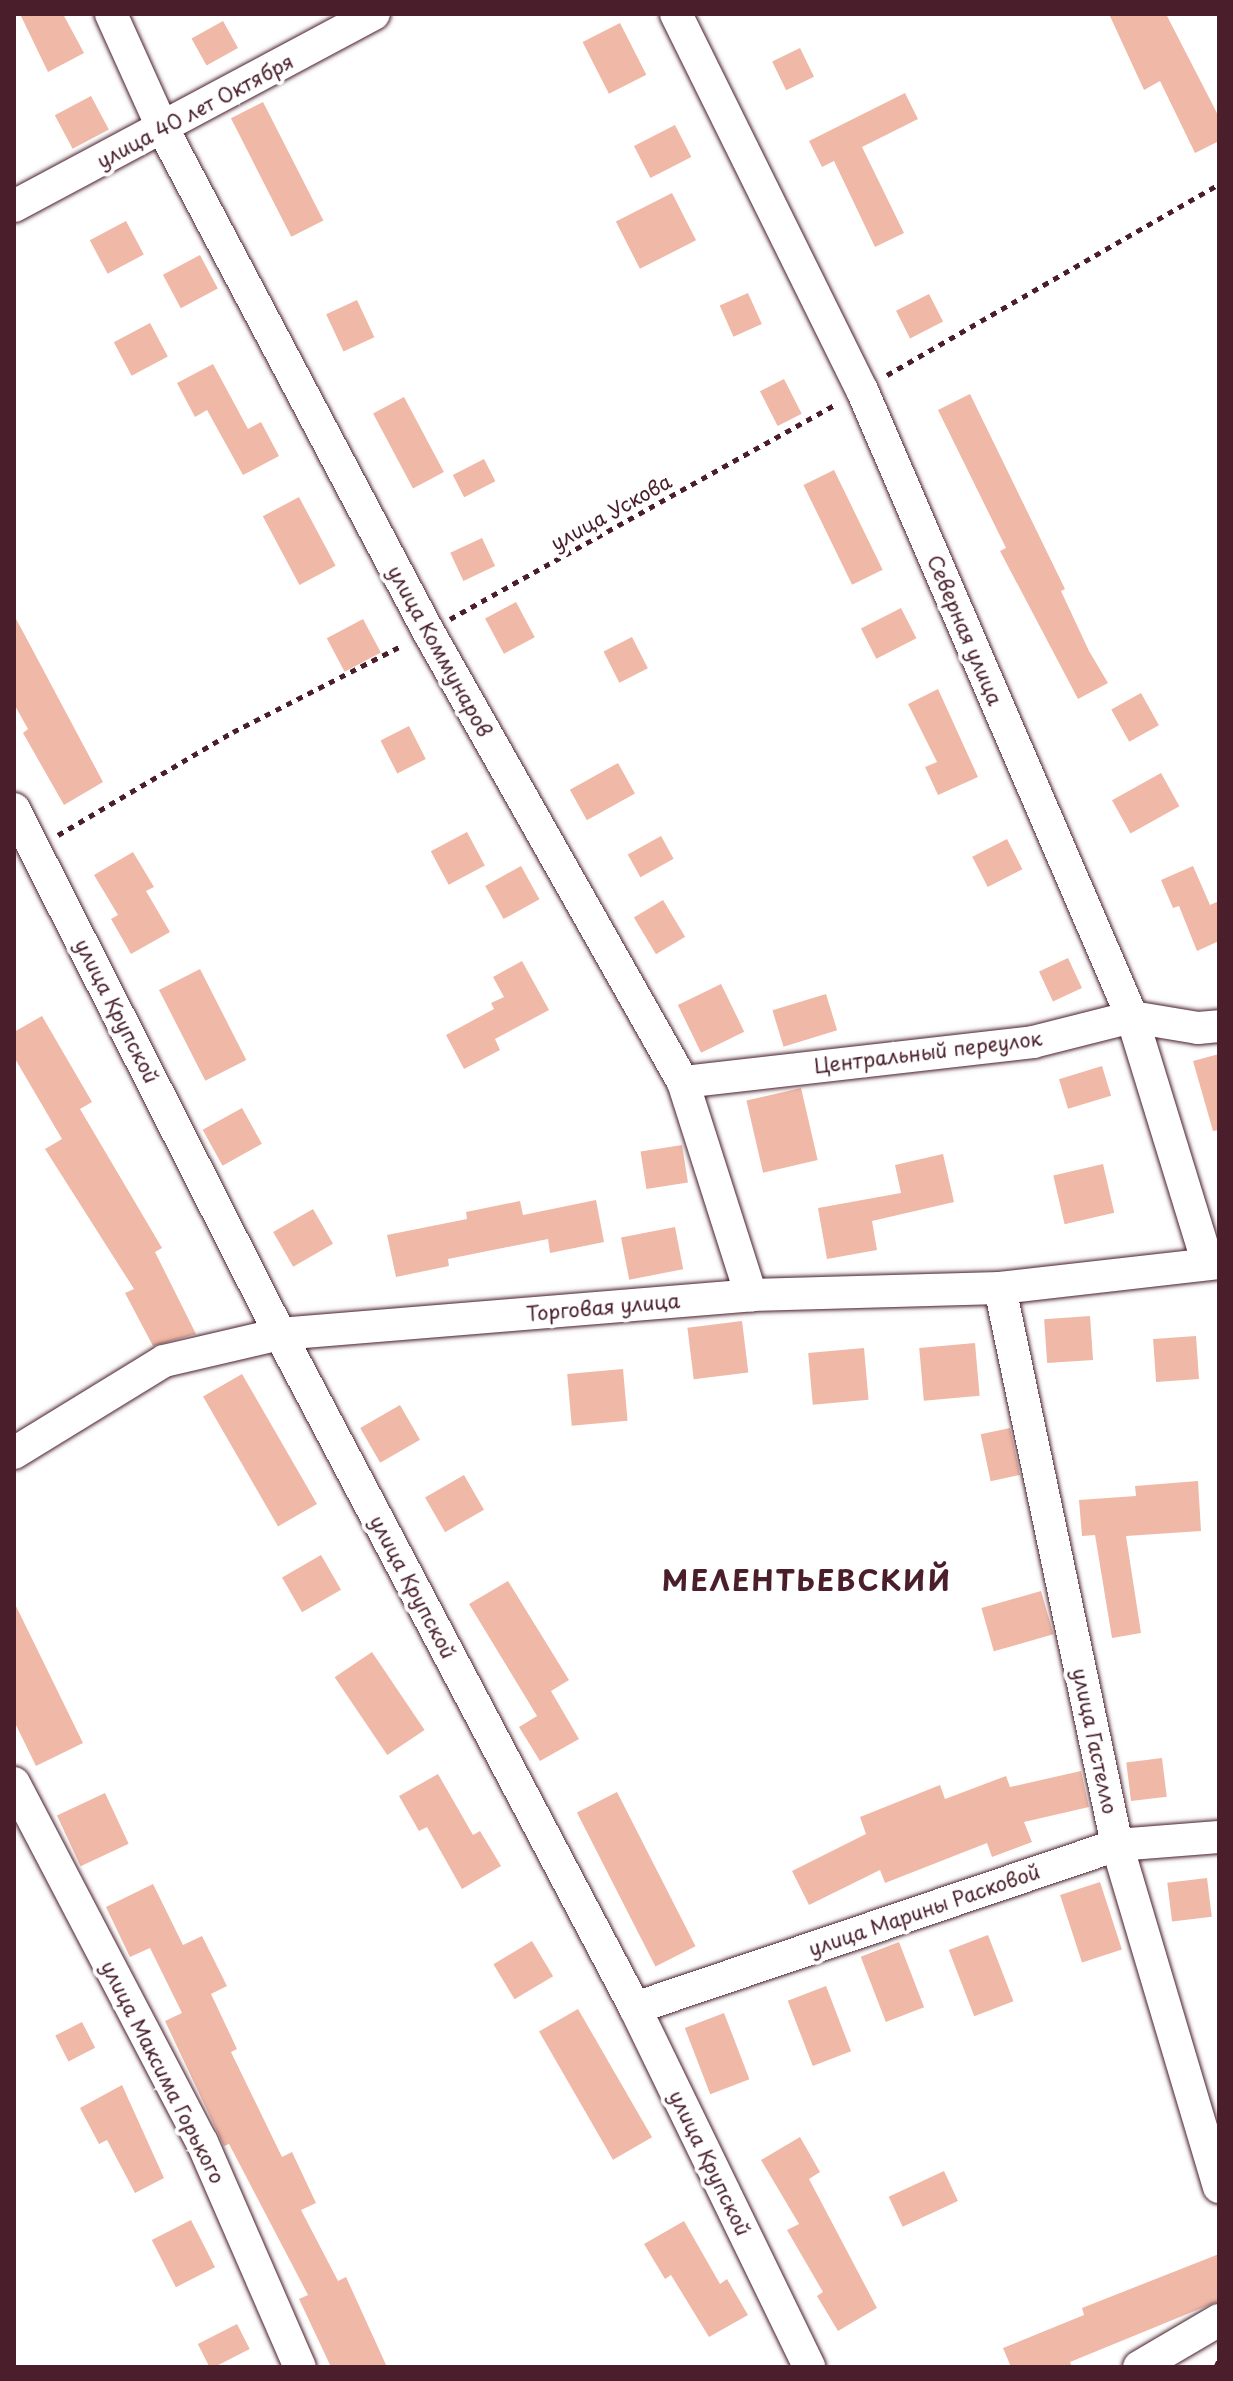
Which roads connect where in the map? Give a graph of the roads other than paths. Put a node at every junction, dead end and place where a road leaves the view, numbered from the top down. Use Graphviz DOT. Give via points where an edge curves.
graph roads {
  1 [pos="111,14"];
  2 [pos="374,14"];
  3 [pos="676,14"];
  4 [pos="163,129"];
  5 [pos="14,206"];
  6 [pos="14,809"];
  7 [pos="1132,1017"];
  8 [pos="1219,1026"];
  9 [pos="683,1082"];
  10 [pos="1213,1263"];
  11 [pos="1000,1288"];
  12 [pos="751,1295"];
  13 [pos="280,1334"];
  14 [pos="14,1453"];
  15 [pos="14,1783"];
  16 [pos="1219,1837"];
  17 [pos="1117,1845"];
  18 [pos="635,2008"];
  19 [pos="1219,2187"];
  20 [pos="1219,2320"];
  21 [pos="300,2367"];
  22 [pos="809,2367"];
  23 [pos="1139,2367"];
  1 -- 4 [label="street, улица Коммунаров"];
  2 -- 4 [label="street, улица 40 лет Октября"];
  3 -- 7 [label="street, Северная улица" via="862,390"];
  4 -- 5 [label="street, улица 40 лет Октября"];
  4 -- 9 [label="street, улица Коммунаров" via="428,631"];
  6 -- 13 [label="street, улица Крупской"];
  7 -- 8 [label="street, Центральный переулок" via="1198,1028"];
  7 -- 9 [label="street, Центральный переулок" via="1033,1042"];
  7 -- 10 [label="street, Северная улица"];
  9 -- 12 [label="street, улица Коммунаров"];
  10 -- 11 [label="street, Торговая улица"];
  11 -- 12 [label="street, Торговая улица"];
  11 -- 17 [label="street, улица Гастелло"];
  12 -- 13 [label="street, Торговая улица"];
  13 -- 14 [label="street, Торговая улица" via="164,1361"];
  13 -- 18 [label="street, улица Крупской"];
  15 -- 21 [label="street, улица Максима Горького" via="202,2142"];
  16 -- 17 [label="street, улица Марины Расковой"];
  17 -- 18 [label="street, улица Марины Расковой"];
  17 -- 19 [label="street, улица Гастелло"];
  18 -- 22 [label="street, улица Крупской"];
  20 -- 23 [label="street"];
}
